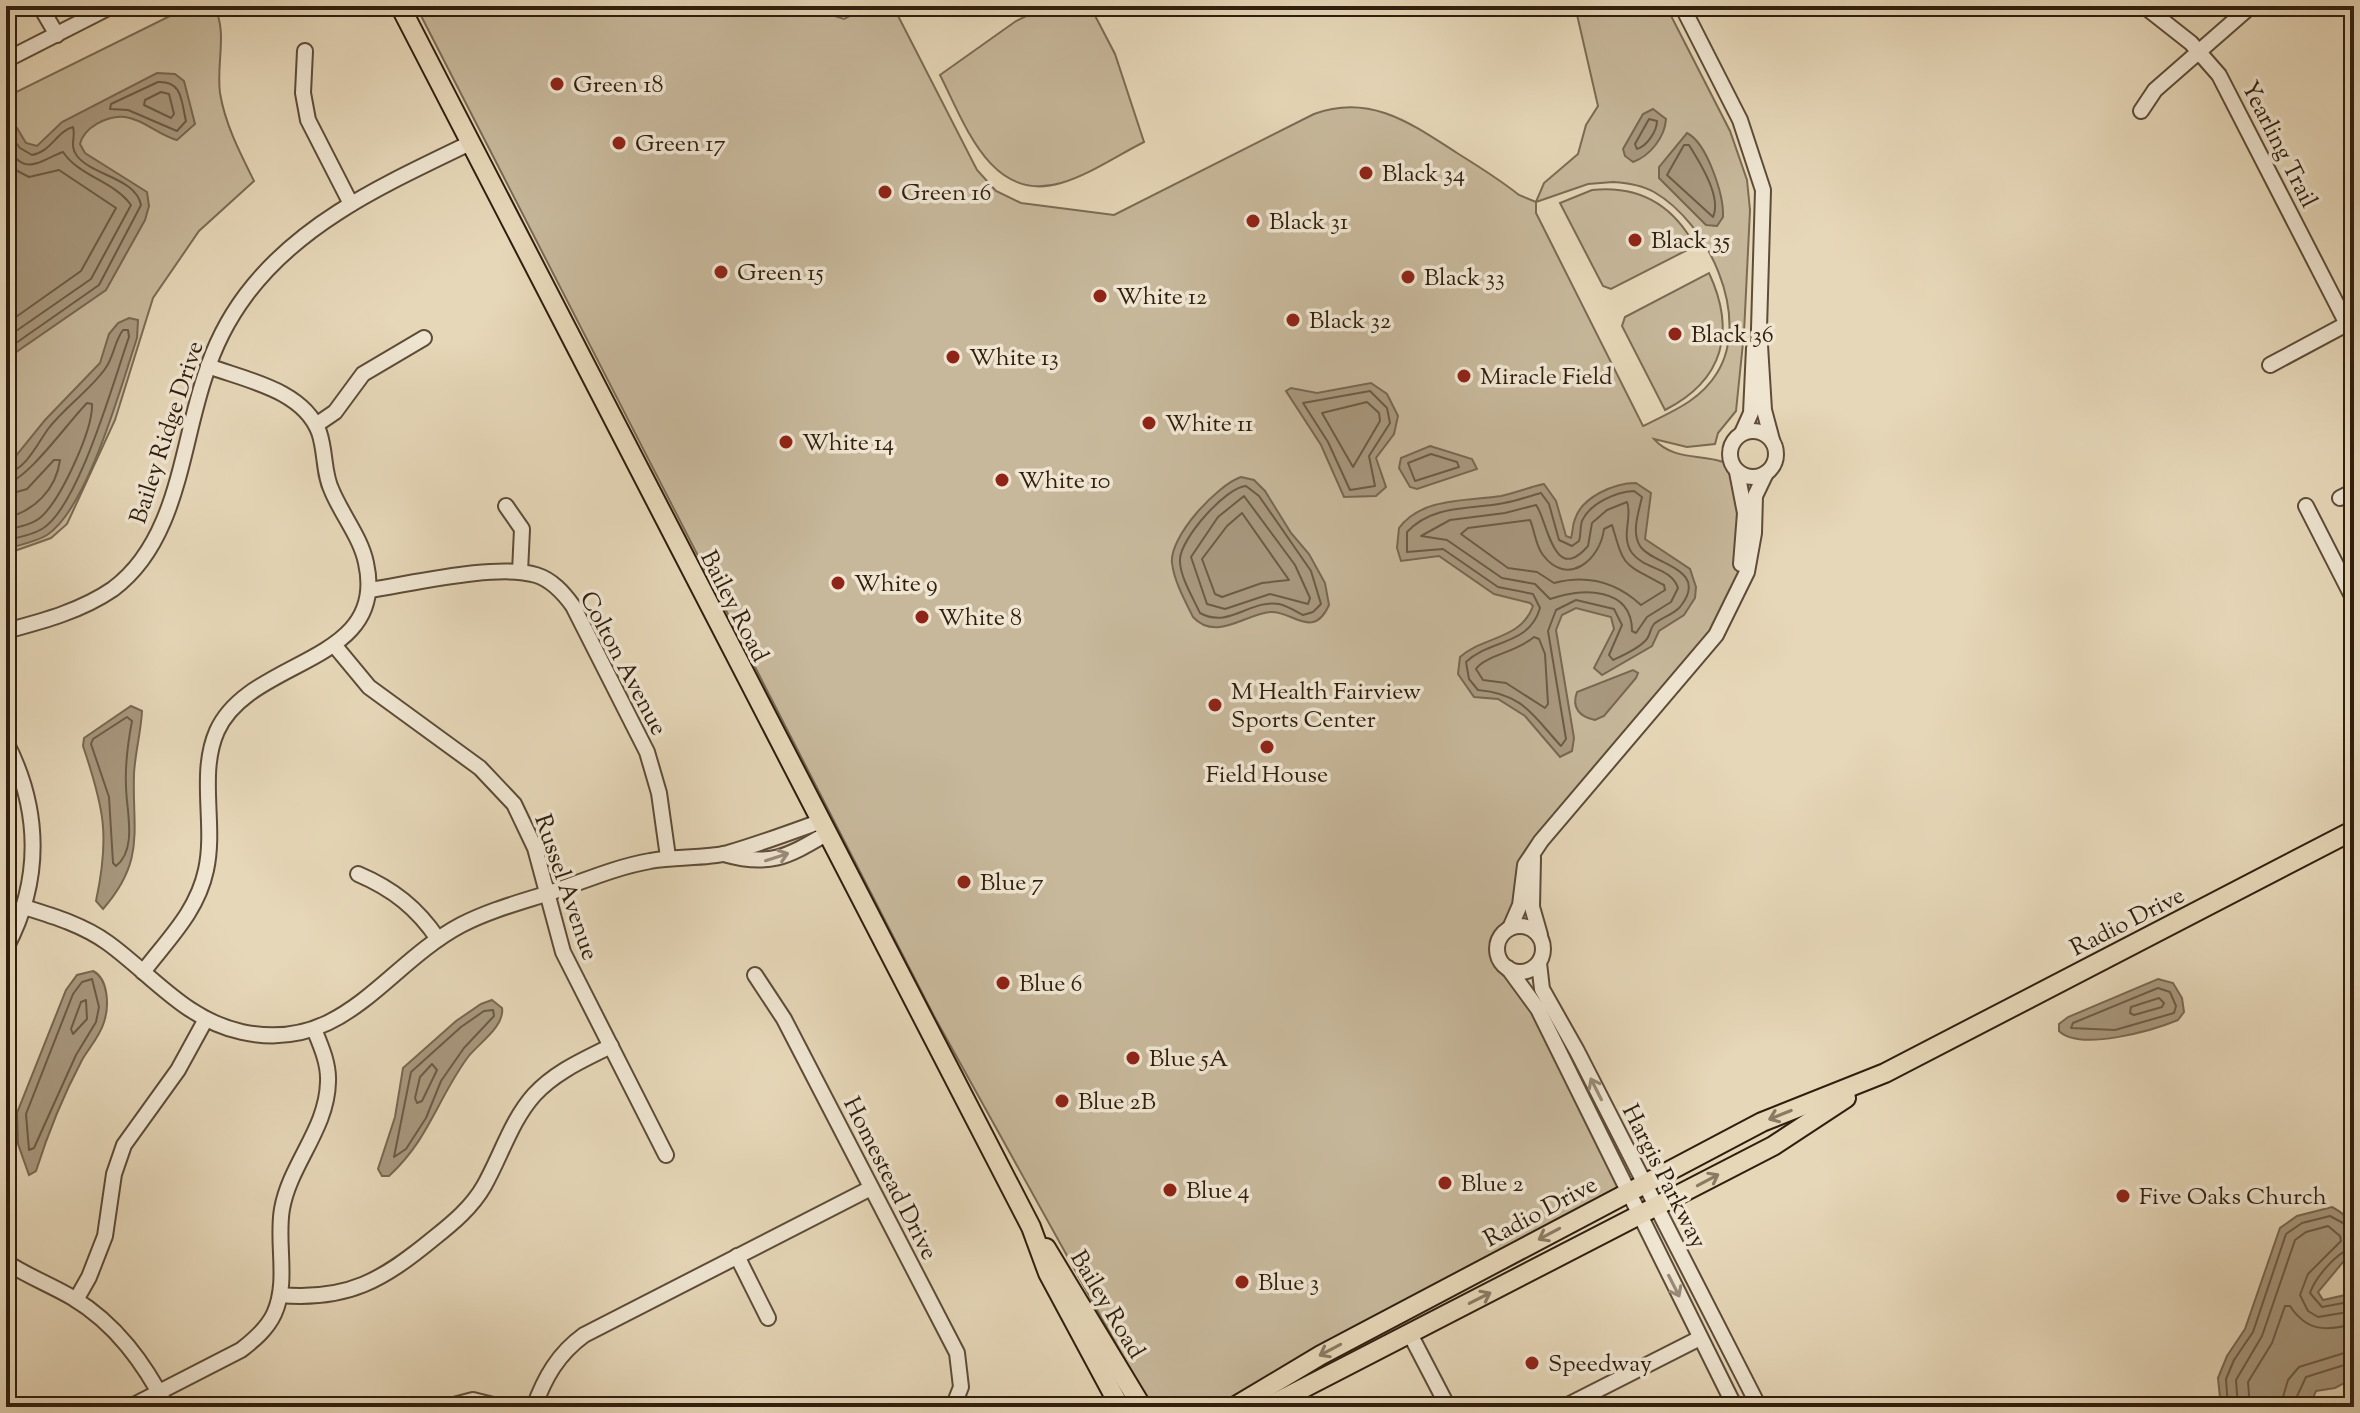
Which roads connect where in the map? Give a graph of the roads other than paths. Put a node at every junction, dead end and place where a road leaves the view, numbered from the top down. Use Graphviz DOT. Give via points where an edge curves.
graph roads {
  1 [pos="40,6"];
  2 [pos="112,6"];
  3 [pos="400,6"];
  4 [pos="1682,6"];
  5 [pos="2144,6"];
  6 [pos="2251,6"];
  7 [pos="57,35"];
  8 [pos="2199,50"];
  9 [pos="305,51"];
  10 [pos="6,60"];
  11 [pos="2141,111"];
  12 [pos="470,143"];
  13 [pos="351,204"];
  14 [pos="2350,322"];
  15 [pos="1759,329"];
  16 [pos="424,338"];
  17 [pos="2270,365"];
  18 [pos="208,366"];
  19 [pos="316,425"];
  20 [pos="1742,433"];
  21 [pos="1772,440"];
  22 [pos="1737,472"];
  23 [pos="1766,473"];
  24 [pos="2354,491"];
  25 [pos="2340,498"];
  26 [pos="506,506"];
  27 [pos="2306,506"];
  28 [pos="520,572"];
  29 [pos="369,590"];
  30 [pos="1738,592"];
  31 [pos="2354,600"];
  32 [pos="6,631"];
  33 [pos="335,646"];
  34 [pos="6,742"];
  35 [pos="822,828"];
  36 [pos="2354,830"];
  37 [pos="724,854"];
  38 [pos="668,857"];
  39 [pos="1533,857"];
  40 [pos="358,874"];
  41 [pos="546,894"];
  42 [pos="24,907"];
  43 [pos="1510,928"];
  44 [pos="1540,935"];
  45 [pos="438,939"];
  46 [pos="6,948"];
  47 [pos="1539,963"];
  48 [pos="1508,968"];
  49 [pos="143,972"];
  50 [pos="755,975"];
  51 [pos="206,1019"];
  52 [pos="314,1029"];
  53 [pos="611,1046"];
  54 [pos="1879,1076"];
  55 [pos="666,1155"];
  56 [pos="871,1188"];
  57 [pos="1636,1188"];
  58 [pos="1656,1207"];
  59 [pos="1639,1216"];
  60 [pos="1031,1227"];
  61 [pos="737,1256"];
  62 [pos="6,1262"];
  63 [pos="280,1295"];
  64 [pos="76,1300"];
  65 [pos="768,1318"];
  66 [pos="1410,1334"];
  67 [pos="1700,1338"];
  68 [pos="159,1393"];
  69 [pos="130,1407"];
  70 [pos="167,1407"];
  71 [pos="446,1407"];
  72 [pos="501,1407"];
  73 [pos="534,1407"];
  74 [pos="953,1407"];
  75 [pos="1120,1407"];
  76 [pos="1142,1407"];
  77 [pos="1234,1407"];
  78 [pos="1267,1407"];
  79 [pos="1448,1407"];
  80 [pos="1564,1407"];
  81 [pos="1735,1407"];
  82 [pos="1759,1407"];
  1 -- 7 [label="street"];
  2 -- 7 [label="street"];
  3 -- 12 [label="main road, Bailey Road"];
  4 -- 15 [label="street" via="1740,120 1763,190"];
  5 -- 8 [label="street, Yearling Trail"];
  6 -- 8 [label="street"];
  7 -- 10 [label="street"];
  8 -- 11 [label="street" via="2155,90"];
  8 -- 14 [label="street, Yearling Trail" via="2230,94"];
  9 -- 13 [label="street" via="308,120"];
  12 -- 13 [label="street, Bailey Ridge Drive"];
  12 -- 35 [label="main road, Bailey Road"];
  13 -- 18 [label="street, Bailey Ridge Drive" via="309,230 260,277 230,320"];
  14 -- 17 [label="street"];
  15 -- 20 [label="street" via="1751,413"];
  15 -- 21 [label="street" via="1764,410"];
  16 -- 19 [label="street" via="363,374 335,412"];
  18 -- 19 [label="street" via="292,398"];
  18 -- 32 [label="street, Bailey Ridge Drive" via="163,523 140,562 94,601"];
  19 -- 29 [label="street" via="328,484 366,560"];
  20 -- 21 [label="street" via="1755,431"];
  20 -- 22 [label="street" via="1730,452"];
  21 -- 23 [label="street" via="1775,462"];
  22 -- 23 [label="street" via="1752,478"];
  22 -- 30 [label="street" via="1745,513"];
  23 -- 30 [label="street" via="1755,496 1751,554"];
  24 -- 25 [label="street"];
  26 -- 28 [label="street" via="522,529"];
  27 -- 31 [label="street"];
  28 -- 29 [label="street, Colton Avenue"];
  28 -- 38 [label="street, Colton Avenue" via="546,579 573,606 647,752"];
  29 -- 33 [label="street" via="356,624"];
  30 -- 39 [label="street" via="1716,635 1548,831"];
  33 -- 41 [label="street, Russel Avenue" via="383,699 506,792 530,834"];
  33 -- 49 [label="street" via="256,687 224,719 209,767 209,850 201,889 181,926"];
  34 -- 42 [label="street" via="23,779 32,821 34,864"];
  35 -- 37 [label="street"];
  37 -- 35 [label="street, one-way" via="748,861 777,859"];
  35 -- 60 [label="main road, Bailey Road"];
  36 -- 54 [label="main road, Radio Drive"];
  37 -- 38 [label="street"];
  38 -- 41 [label="street"];
  39 -- 43 [label="street" via="1525,865 1520,905"];
  39 -- 44 [label="street" via="1531,898"];
  40 -- 45 [label="street" via="409,904"];
  41 -- 45 [label="street" via="475,918"];
  41 -- 53 [label="street, Russel Avenue" via="563,952"];
  42 -- 46 [label="street"];
  42 -- 49 [label="street" via="90,932"];
  43 -- 44 [label="street" via="1523,926"];
  43 -- 48 [label="street" via="1497,949"];
  44 -- 47 [label="street" via="1544,949"];
  45 -- 52 [label="street" via="357,1008"];
  47 -- 48 [label="street" via="1521,972"];
  57 -- 47 [label="street, Hargis Parkway, one-way" via="1545,996"];
  48 -- 57 [label="street, Hargis Parkway" via="1538,1009"];
  49 -- 51 [label="street"];
  50 -- 56 [label="street, Homestead Drive" via="784,1019"];
  51 -- 52 [label="street" via="259,1035"];
  51 -- 64 [label="street" via="178,1070 124,1145 105,1236"];
  52 -- 63 [label="street" via="327,1068 327,1096 282,1208"];
  53 -- 55 [label="street, Russel Avenue"];
  53 -- 63 [label="street" via="565,1069 535,1095 476,1199 398,1268 336,1294"];
  54 -- 57 [label="main road, Radio Drive, one-way" via="1762,1122"];
  58 -- 54 [label="main road, Radio Drive, one-way" via="1773,1146"];
  56 -- 61 [label="street"];
  56 -- 74 [label="street, Homestead Drive" via="957,1353 961,1387"];
  57 -- 58 [label="street, Hargis Parkway"];
  57 -- 59 [label="street, Hargis Parkway"];
  57 -- 77 [label="main road, Radio Drive, one-way"];
  58 -- 59 [label="main road, Radio Drive"];
  58 -- 82 [label="street, Hargis Parkway"];
  66 -- 59 [label="main road, Radio Drive, one-way"];
  59 -- 67 [label="street, Hargis Parkway, one-way"];
  60 -- 75 [label="main road, Bailey Road" via="1048,1273"];
  60 -- 76 [label="main road, Bailey Road"];
  61 -- 65 [label="street"];
  61 -- 73 [label="street" via="571,1345 549,1371"];
  62 -- 64 [label="street"];
  63 -- 68 [label="street" via="274,1314 254,1340"];
  64 -- 68 [label="street" via="124,1341"];
  66 -- 78 [label="main road, Radio Drive"];
  66 -- 79 [label="street"];
  67 -- 80 [label="street"];
  67 -- 81 [label="street, Hargis Parkway"];
  68 -- 69 [label="street"];
  68 -- 70 [label="street"];
  71 -- 72 [label="street" via="473,1400"];
}
